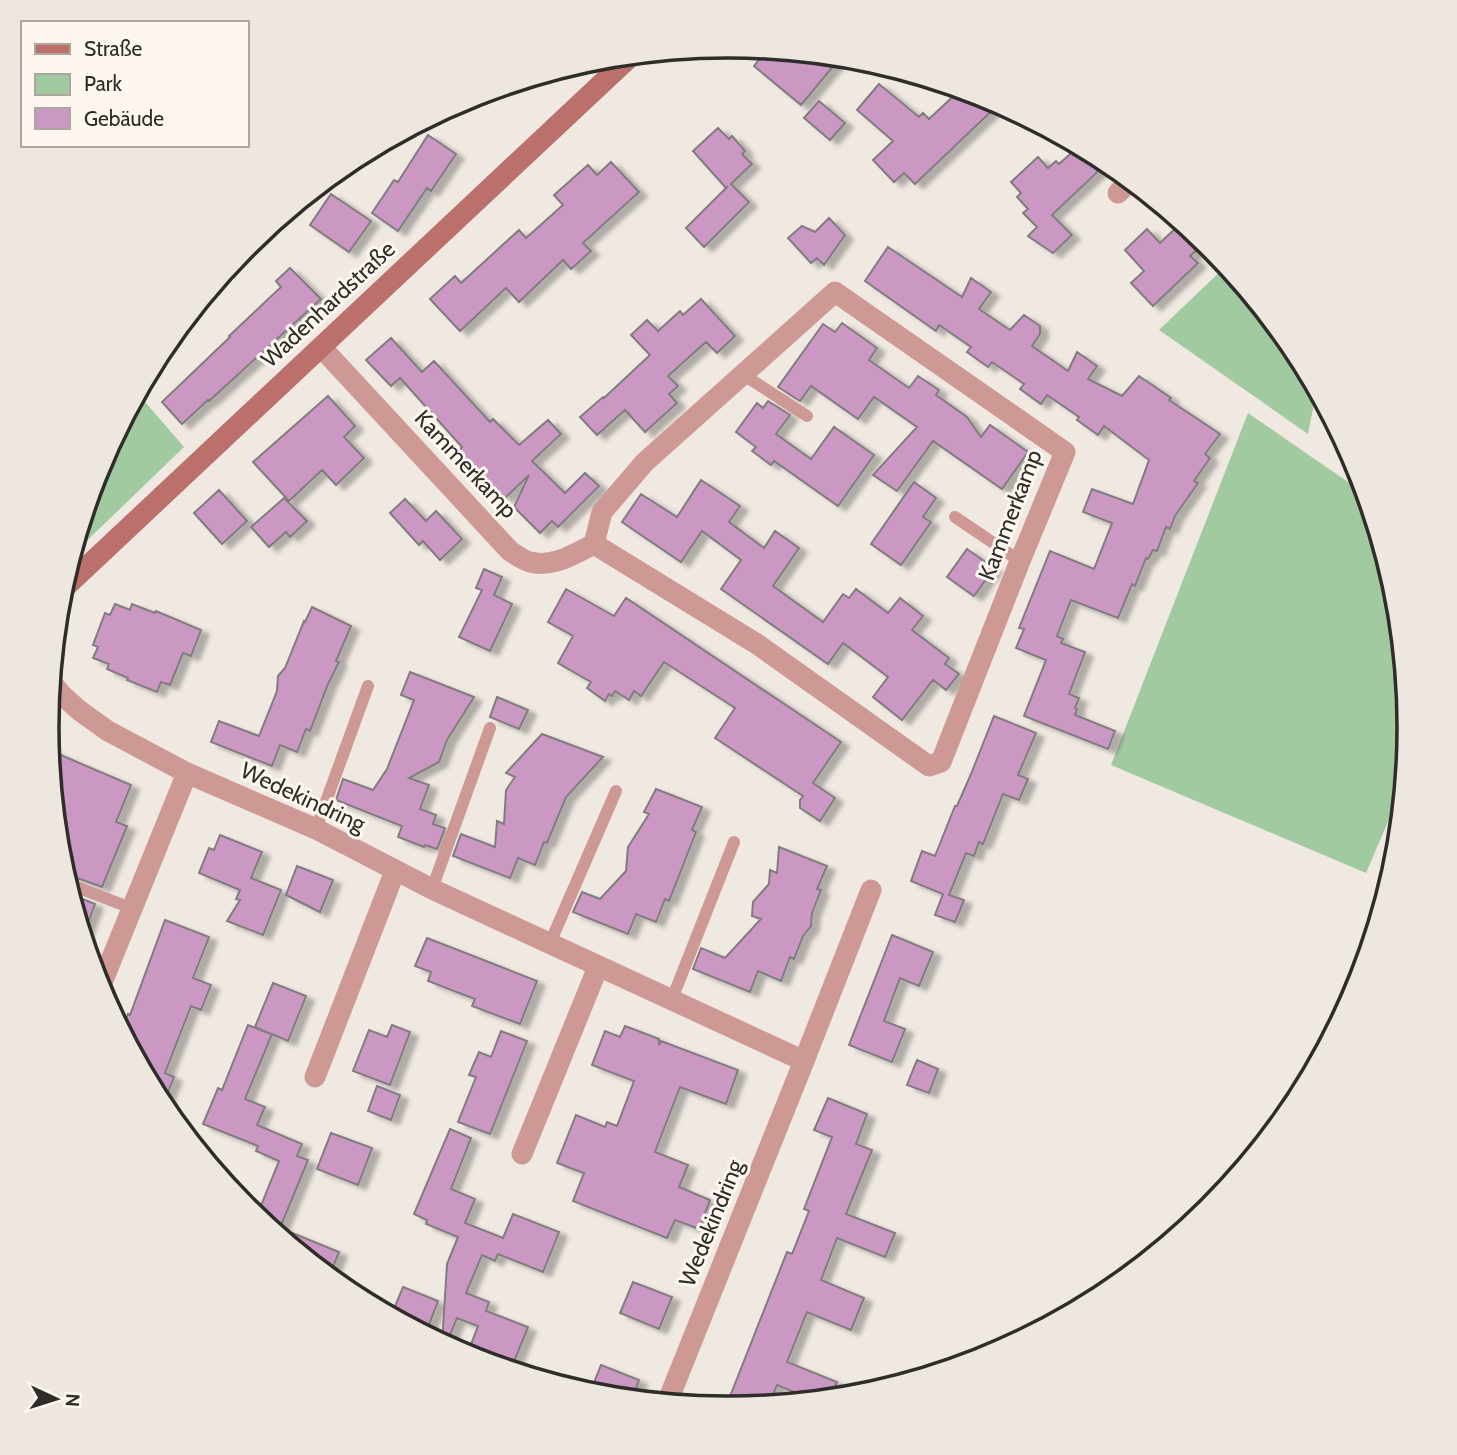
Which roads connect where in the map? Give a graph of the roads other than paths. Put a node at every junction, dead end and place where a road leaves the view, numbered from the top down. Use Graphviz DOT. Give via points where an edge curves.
graph roads {
  1 [pos="619,67"];
  2 [pos="321,347"];
  3 [pos="742,374"];
  4 [pos="807,416"];
  5 [pos="955,517"];
  6 [pos="594,544"];
  7 [pos="1020,561"];
  8 [pos="77,576"];
  9 [pos="368,686"];
  10 [pos="60,692"];
  11 [pos="490,728"];
  12 [pos="187,773"];
  13 [pos="616,791"];
  14 [pos="316,829"];
  15 [pos="734,842"];
  16 [pos="395,871"];
  17 [pos="79,888"];
  18 [pos="432,889"];
  19 [pos="871,890"];
  20 [pos="131,908"];
  21 [pos="550,943"];
  22 [pos="598,967"];
  23 [pos="106,973"];
  24 [pos="672,999"];
  25 [pos="804,1061"];
  26 [pos="314,1077"];
  27 [pos="522,1154"];
  28 [pos="671,1395"];
  1 -- 2 [label="street, Wadenhardstraße"];
  2 -- 6 [label="street, Kammerkamp" via="510,551 546,564"];
  2 -- 8 [label="street, Wadenhardstraße"];
  3 -- 4 [label="lane"];
  3 -- 6 [label="street, Kammerkamp" via="645,462 602,512"];
  3 -- 7 [label="street, Kammerkamp" via="835,292 1065,452"];
  5 -- 7 [label="lane"];
  6 -- 7 [label="street, Kammerkamp" via="757,644 929,766 941,762"];
  9 -- 14 [label="lane"];
  10 -- 12 [label="street, Wedekindring" via="108,731"];
  11 -- 18 [label="lane"];
  12 -- 14 [label="street, Wedekindring"];
  12 -- 20 [label="street"];
  13 -- 21 [label="lane"];
  14 -- 16 [label="street, Wedekindring"];
  15 -- 24 [label="lane"];
  16 -- 18 [label="street, Wedekindring"];
  16 -- 26 [label="street"];
  17 -- 20 [label="lane"];
  18 -- 21 [label="street, Wedekindring"];
  19 -- 25 [label="street, Wedekindring"];
  20 -- 23 [label="street"];
  21 -- 22 [label="street, Wedekindring"];
  22 -- 24 [label="street, Wedekindring"];
  22 -- 27 [label="street"];
  24 -- 25 [label="street, Wedekindring"];
  25 -- 28 [label="street, Wedekindring"];
}
